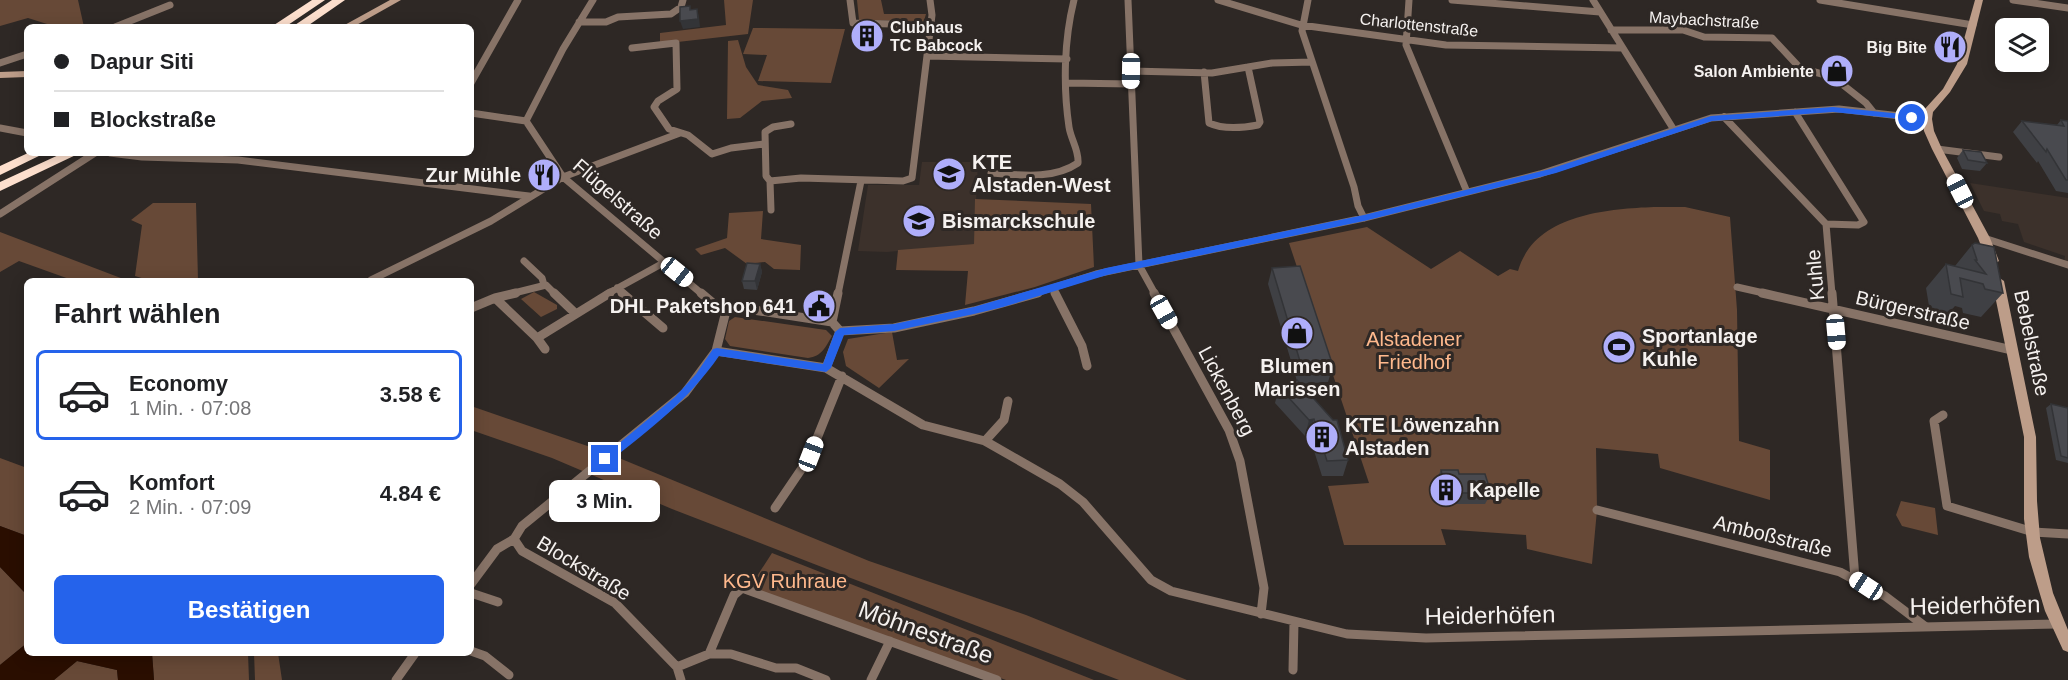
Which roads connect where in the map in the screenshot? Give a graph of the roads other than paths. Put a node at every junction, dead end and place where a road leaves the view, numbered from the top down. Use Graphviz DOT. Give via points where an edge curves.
graph roads {
  1 [pos="320,0"];
  2 [pos="340,0"];
  3 [pos="397,0"];
  4 [pos="518,0"];
  5 [pos="592,0"];
  6 [pos="683,0"];
  7 [pos="850,0"];
  8 [pos="930,0"];
  9 [pos="1074,0"];
  10 [pos="1128,0"];
  11 [pos="1218,0"];
  12 [pos="1308,0"];
  13 [pos="1409,0"];
  14 [pos="1452,0"];
  15 [pos="1593,0"];
  16 [pos="1820,0"];
  17 [pos="1980,0"];
  18 [pos="2013,0"];
  19 [pos="170,5"];
  20 [pos="2068,8"];
  21 [pos="1600,12"];
  22 [pos="579,22"];
  23 [pos="122,24"];
  24 [pos="282,24"];
  25 [pos="303,24"];
  26 [pos="352,24"];
  27 [pos="931,25"];
  28 [pos="1301,25"];
  29 [pos="1973,25"];
  30 [pos="1611,30"];
  31 [pos="1406,39"];
  32 [pos="632,48"];
  33 [pos="1622,48"];
  34 [pos="24,55"];
  35 [pos="927,56"];
  36 [pos="1067,59"];
  37 [pos="1312,62"];
  38 [pos="0,63"];
  39 [pos="1248,67"];
  40 [pos="1131,71"];
  41 [pos="1204,72"];
  42 [pos="24,74"];
  43 [pos="0,75"];
  44 [pos="474,78"];
  45 [pos="1068,83"];
  46 [pos="1131,84"];
  47 [pos="1795,112"];
  48 [pos="474,113"];
  49 [pos="1874,113"];
  50 [pos="1724,117"];
  51 [pos="1927,119"];
  52 [pos="526,121"];
  53 [pos="791,124"];
  54 [pos="0,128"];
  55 [pos="1674,130"];
  56 [pos="24,132"];
  57 [pos="680,133"];
  58 [pos="764,144"];
  59 [pos="1936,149"];
  60 [pos="32,156"];
  61 [pos="68,156"];
  62 [pos="90,156"];
  63 [pos="127,156"];
  64 [pos="175,156"];
  65 [pos="203,156"];
  66 [pos="2000,157"];
  67 [pos="0,171"];
  68 [pos="991,173"];
  69 [pos="563,177"];
  70 [pos="770,181"];
  71 [pos="861,181"];
  72 [pos="0,187"];
  73 [pos="1467,192"];
  74 [pos="529,196"];
  75 [pos="771,210"];
  76 [pos="0,214"];
  77 [pos="1364,218"];
  78 [pos="1826,224"];
  79 [pos="1984,238"];
  80 [pos="524,261"];
  81 [pos="665,262"];
  82 [pos="1139,265"];
  83 [pos="2068,265"];
  84 [pos="375,278"];
  85 [pos="544,285"];
  86 [pos="1737,287"];
  87 [pos="617,288"];
  88 [pos="1053,288"];
  89 [pos="495,298"];
  90 [pos="474,307"];
  91 [pos="727,307"];
  92 [pos="1834,310"];
  93 [pos="576,314"];
  94 [pos="832,322"];
  95 [pos="663,328"];
  96 [pos="840,332"];
  97 [pos="537,338"];
  98 [pos="545,349"];
  99 [pos="2012,350"];
  100 [pos="717,351"];
  101 [pos="1087,366"];
  102 [pos="826,368"];
  103 [pos="842,376"];
  104 [pos="1008,401"];
  105 [pos="1943,415"];
  106 [pos="985,441"];
  107 [pos="775,507"];
  108 [pos="1597,510"];
  109 [pos="2033,532"];
  110 [pos="2068,534"];
  111 [pos="514,539"];
  112 [pos="1854,578"];
  113 [pos="474,580"];
  114 [pos="474,594"];
  115 [pos="498,602"];
  116 [pos="1261,614"];
  117 [pos="1294,622"];
  118 [pos="2057,624"];
  119 [pos="1926,627"];
  120 [pos="890,641"];
  121 [pos="2068,645"];
  122 [pos="474,652"];
  123 [pos="709,654"];
  124 [pos="414,656"];
  125 [pos="677,667"];
  126 [pos="1293,670"];
  127 [pos="509,675"];
  128 [pos="396,680"];
  129 [pos="681,680"];
  130 [pos="826,680"];
  131 [pos="871,680"];
  132 [pos="997,680"];
  1 -- 24 [label="highway"];
  2 -- 25 [label="highway"];
  3 -- 26 [label="street"];
  4 -- 44 [label="street"];
  5 -- 22 [label="street"];
  6 -- 22 [label="street" via="681,7 671,14"];
  7 -- 27 [label="street" via="853,23"];
  8 -- 27 [label="street"];
  9 -- 36 [label="street"];
  10 -- 40 [label="street"];
  11 -- 28 [label="street, Charlottenstraße"];
  12 -- 28 [label="street"];
  13 -- 31 [label="street"];
  14 -- 21 [label="street"];
  15 -- 21 [label="street"];
  16 -- 29 [label="street"];
  17 -- 29 [label="street"];
  18 -- 20 [label="street"];
  19 -- 23 [label="street"];
  21 -- 30 [label="street"];
  22 -- 52 [label="street"];
  27 -- 35 [label="street"];
  28 -- 31 [label="street, Charlottenstraße"];
  28 -- 37 [label="street"];
  29 -- 51 [label="street" via="1962,64 1947,90 1928,111"];
  30 -- 33 [label="street"];
  30 -- 49 [label="street, Maybachstraße" via="1683,30 1704,37 1772,38 1800,68 1833,77"];
  31 -- 33 [label="street, Charlottenstraße" via="1450,45"];
  31 -- 73 [label="street"];
  32 -- 57 [label="street" via="676,43 676,91 661,98 654,107 669,129"];
  33 -- 55 [label="street"];
  34 -- 38 [label="street"];
  35 -- 36 [label="street"];
  35 -- 71 [label="street" via="911,180"];
  36 -- 45 [label="street"];
  37 -- 39 [label="street"];
  37 -- 77 [label="street"];
  39 -- 41 [label="street"];
  39 -- 41 [label="street" via="1260,122 1252,126 1209,123"];
  40 -- 41 [label="street"];
  40 -- 46 [label="street"];
  42 -- 43 [label="street"];
  45 -- 46 [label="street"];
  45 -- 68 [label="street" via="1070,130 1078,154 1076,165 1064,171 1033,175"];
  46 -- 82 [label="street"];
  47 -- 49 [label="street"];
  47 -- 50 [label="street"];
  47 -- 78 [label="street" via="1864,222"];
  48 -- 52 [label="street"];
  49 -- 51 [label="street"];
  50 -- 55 [label="street"];
  50 -- 78 [label="street, Kuhle"];
  51 -- 59 [label="street, Bebelstraße"];
  52 -- 69 [label="street, Flügelstraße"];
  53 -- 58 [label="street" via="767,130"];
  54 -- 56 [label="street"];
  55 -- 73 [label="street" via="1553,171"];
  57 -- 58 [label="street" via="712,154"];
  57 -- 69 [label="street"];
  58 -- 70 [label="street" via="766,176"];
  59 -- 66 [label="street"];
  59 -- 79 [label="street, Bebelstraße"];
  60 -- 67 [label="highway"];
  61 -- 72 [label="highway"];
  62 -- 76 [label="street"];
  63 -- 64 [label="street"];
  65 -- 74 [label="street"];
  69 -- 74 [label="street"];
  69 -- 81 [label="street, Flügelstraße"];
  70 -- 71 [label="street"];
  70 -- 75 [label="street"];
  71 -- 94 [label="street"];
  73 -- 77 [label="street"];
  74 -- 84 [label="street" via="463,236"];
  77 -- 82 [label="street"];
  78 -- 92 [label="street, Kuhle"];
  79 -- 83 [label="street"];
  79 -- 99 [label="street, Bebelstraße"];
  80 -- 85 [label="street"];
  81 -- 87 [label="street"];
  81 -- 91 [label="street, Flügelstraße" via="710,301"];
  82 -- 88 [label="street"];
  82 -- 116 [label="street, Lickenberg" via="1238,453 1264,588"];
  85 -- 89 [label="street"];
  85 -- 93 [label="street"];
  86 -- 92 [label="street, Bürgerstraße"];
  87 -- 93 [label="street"];
  87 -- 95 [label="street"];
  88 -- 96 [label="street" via="991,307 894,328"];
  88 -- 101 [label="street" via="1082,346"];
  89 -- 90 [label="street"];
  89 -- 97 [label="street"];
  91 -- 94 [label="street, Flügelstraße"];
  91 -- 100 [label="street, Blockstraße"];
  92 -- 99 [label="street, Bürgerstraße"];
  92 -- 112 [label="street, Kuhle"];
  93 -- 97 [label="street"];
  94 -- 96 [label="street"];
  96 -- 102 [label="street"];
  97 -- 98 [label="street"];
  99 -- 109 [label="street, Bebelstraße" via="2030,440"];
  100 -- 102 [label="street, Heiderhöfen"];
  100 -- 111 [label="street, Blockstraße" via="678,400 522,526"];
  102 -- 103 [label="street, Heiderhöfen"];
  103 -- 106 [label="street, Heiderhöfen" via="923,424"];
  103 -- 107 [label="street" via="809,458"];
  104 -- 106 [label="street" via="1004,420"];
  105 -- 109 [label="street" via="1934,421 1947,506"];
  106 -- 116 [label="street, Heiderhöfen" via="1060,484 1083,502 1156,583 1181,594"];
  108 -- 112 [label="street, Amboßstraße" via="1828,568"];
  109 -- 110 [label="street"];
  109 -- 118 [label="street, Bebelstraße" via="2046,594"];
  111 -- 113 [label="street" via="497,549"];
  111 -- 125 [label="street, Blockstraße" via="522,551 615,603"];
  112 -- 119 [label="street, Amboßstraße"];
  114 -- 115 [label="street"];
  116 -- 117 [label="street, Heiderhöfen"];
  117 -- 119 [label="street, Heiderhöfen" via="1347,634 1393,638"];
  117 -- 126 [label="street"];
  118 -- 119 [label="street, Heiderhöfen"];
  118 -- 121 [label="street, Bebelstraße"];
  120 -- 123 [label="street, Möhnestraße" via="742,588 734,595"];
  120 -- 131 [label="street"];
  120 -- 132 [label="street, Möhnestraße"];
  122 -- 127 [label="street"];
  123 -- 125 [label="street"];
  123 -- 130 [label="street" via="731,654 776,668 796,668"];
  124 -- 128 [label="street"];
  125 -- 129 [label="street, Blockstraße"];
}
